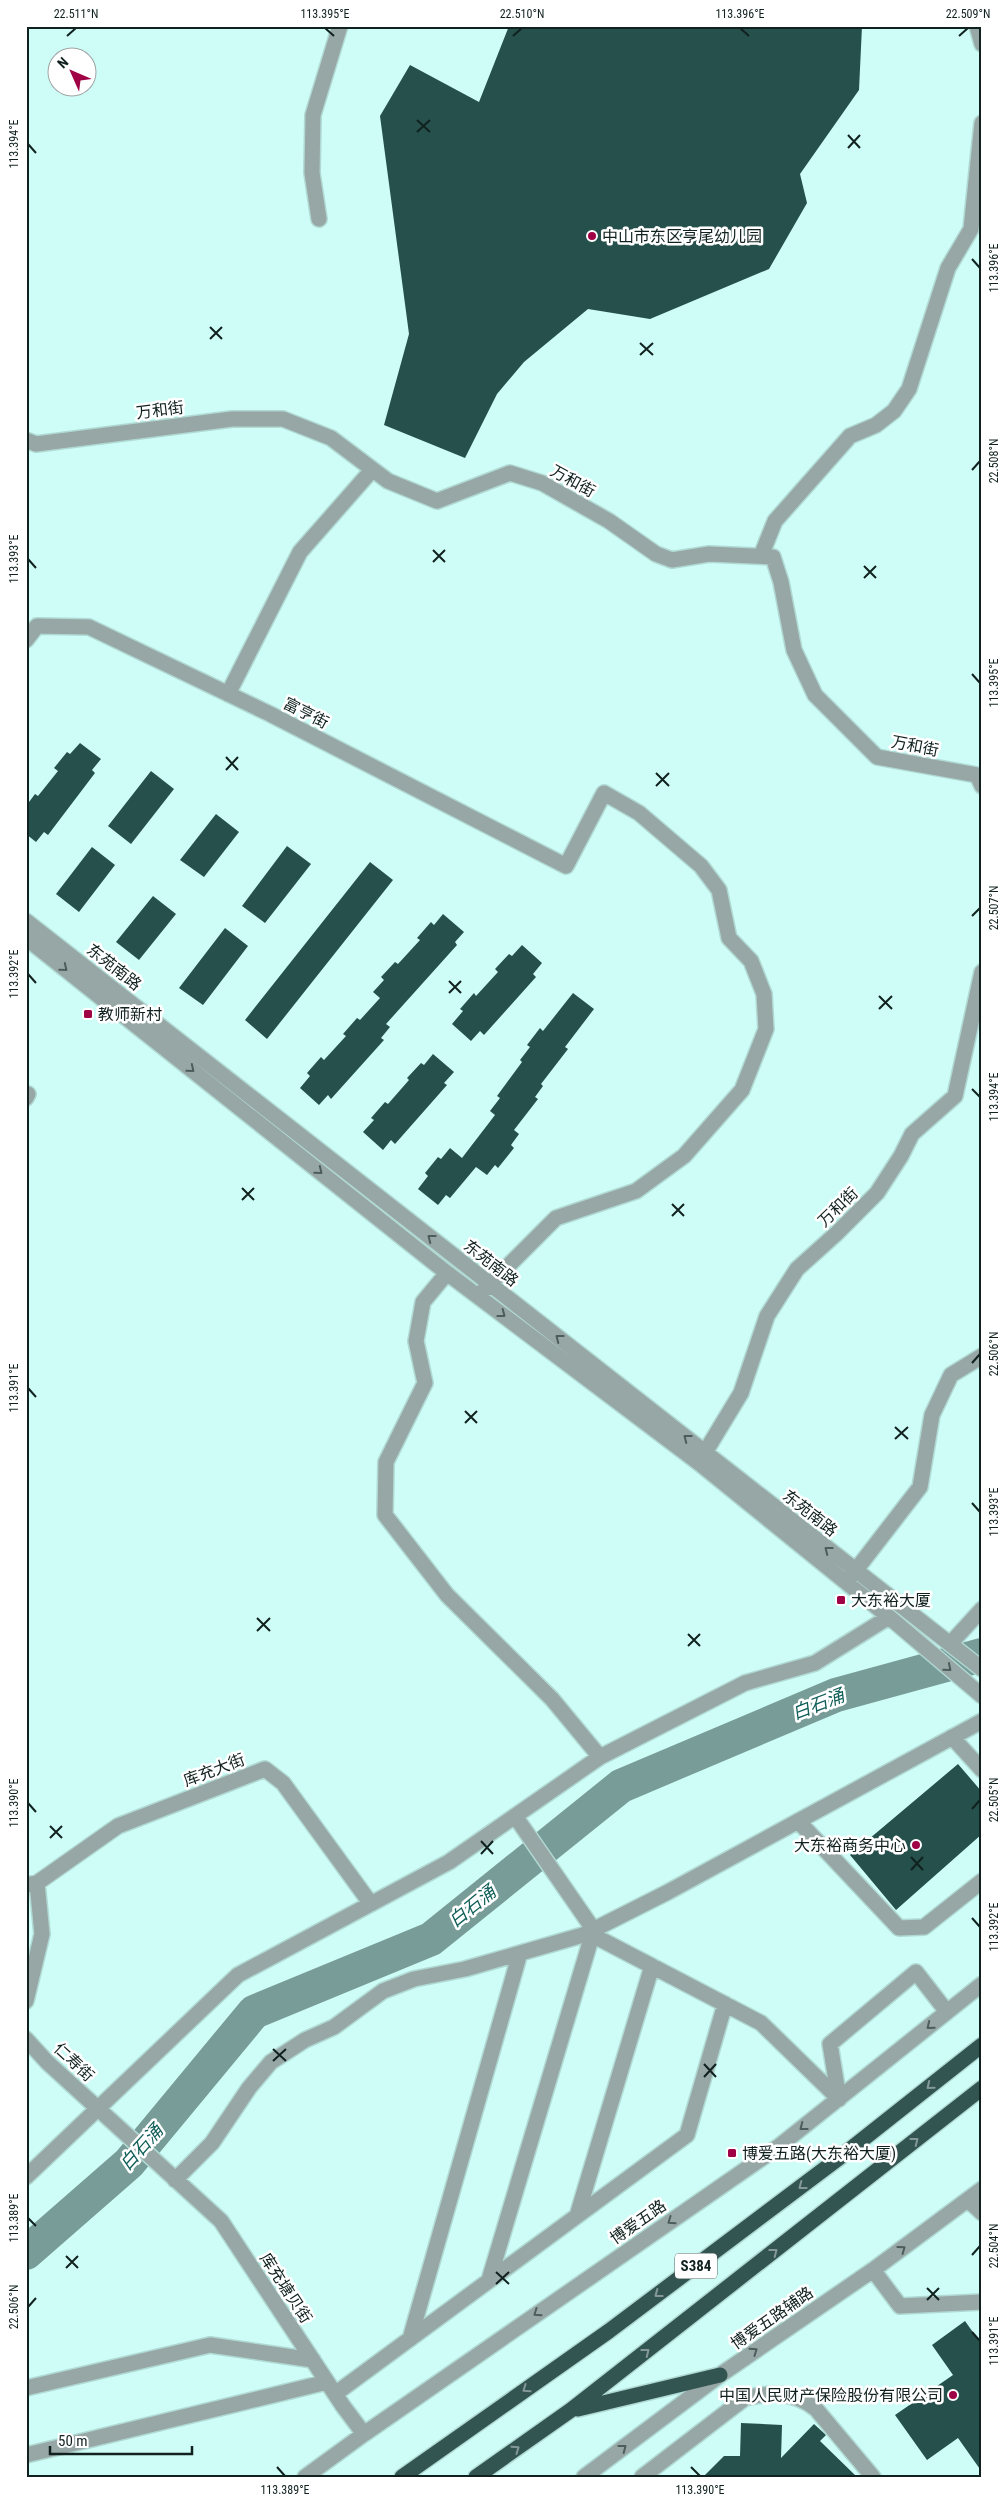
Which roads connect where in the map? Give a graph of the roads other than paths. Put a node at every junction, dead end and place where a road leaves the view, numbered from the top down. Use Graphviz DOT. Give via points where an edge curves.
graph roads {
  1 [pos="340,26"];
  2 [pos="977,26"];
  3 [pos="982,44"];
  4 [pos="982,123"];
  5 [pos="319,219"];
  6 [pos="26,440"];
  7 [pos="372,470"];
  8 [pos="761,556"];
  9 [pos="26,640"];
  10 [pos="228,694"];
  11 [pos="982,786"];
  12 [pos="26,920"];
  13 [pos="26,938"];
  14 [pos="982,972"];
  15 [pos="447,1273"];
  16 [pos="489,1284"];
  17 [pos="478,1296"];
  18 [pos="982,1356"];
  19 [pos="702,1458"];
  20 [pos="850,1577"];
  21 [pos="982,1609"];
  22 [pos="889,1617"];
  23 [pos="950,1644"];
  24 [pos="982,1669"];
  25 [pos="982,1696"];
  26 [pos="982,1721"];
  27 [pos="952,1737"];
  28 [pos="600,1757"];
  29 [pos="982,1770"];
  30 [pos="515,1816"];
  31 [pos="798,1821"];
  32 [pos="982,1881"];
  33 [pos="32,1884"];
  34 [pos="371,1904"];
  35 [pos="594,1930"];
  36 [pos="520,1953"];
  37 [pos="652,1966"];
  38 [pos="982,1984"];
  39 [pos="26,2001"];
  40 [pos="725,2004"];
  41 [pos="947,2012"];
  42 [pos="26,2039"];
  43 [pos="982,2045"];
  44 [pos="982,2088"];
  45 [pos="839,2099"];
  46 [pos="100,2109"];
  47 [pos="171,2176"];
  48 [pos="26,2177"];
  49 [pos="982,2189"];
  50 [pos="968,2200"];
  51 [pos="982,2213"];
  52 [pos="577,2216"];
  53 [pos="873,2270"];
  54 [pos="489,2280"];
  55 [pos="982,2302"];
  56 [pos="410,2339"];
  57 [pos="312,2360"];
  58 [pos="720,2375"];
  59 [pos="26,2388"];
  60 [pos="331,2388"];
  61 [pos="571,2410"];
  62 [pos="364,2434"];
  63 [pos="26,2455"];
  64 [pos="305,2477"];
  65 [pos="402,2477"];
  66 [pos="476,2477"];
  67 [pos="584,2477"];
  68 [pos="642,2477"];
  69 [pos="873,2477"];
  1 -- 5 [label="street" via="313,115 312,173"];
  2 -- 3 [label="street"];
  4 -- 8 [label="street" via="972,229 948,268 909,389 894,411 882,421 850,436 775,521"];
  6 -- 7 [label="street, 万和街" via="36,444 232,419 283,420 331,438"];
  7 -- 8 [label="street, 万和街" via="388,481 437,500 510,473 542,483 609,521 656,554 672,560 708,554"];
  7 -- 10 [label="street" via="300,552"];
  8 -- 11 [label="street, 万和街" via="773,557 794,650 815,694 877,756 977,776"];
  9 -- 10 [label="street, 富亨街" via="37,626 89,627"];
  10 -- 16 [label="street, 富亨街" via="566,866 604,793 639,813 701,866 719,890 729,938 751,962 764,994 766,1029 742,1090 684,1156 636,1192 556,1218"];
  16 -- 12 [label="street, 东苑南路, one-way"];
  13 -- 15 [label="street, 东苑南路, one-way"];
  14 -- 19 [label="street, 万和街" via="955,1096 912,1134 877,1194 797,1268 766,1316 741,1393"];
  15 -- 17 [label="street, 东苑南路"];
  15 -- 28 [label="street" via="423,1302 416,1341 425,1383 386,1462 385,1515 447,1595 552,1699"];
  16 -- 17 [label="street"];
  19 -- 16 [label="street, 东苑南路, one-way"];
  17 -- 19 [label="street, 东苑南路, one-way"];
  18 -- 20 [label="street" via="950,1375 932,1415 920,1487"];
  19 -- 20 [label="street, 东苑南路"];
  20 -- 22 [label="street, 东苑南路"];
  20 -- 23 [label="street, 东苑南路"];
  21 -- 23 [label="street"];
  22 -- 25 [label="street, 东苑南路, one-way"];
  22 -- 28 [label="street" via="815,1663 745,1683"];
  23 -- 24 [label="street, 东苑南路"];
  26 -- 27 [label="street"];
  27 -- 29 [label="street"];
  27 -- 31 [label="street"];
  28 -- 30 [label="street"];
  30 -- 34 [label="street" via="449,1862"];
  30 -- 35 [label="street"];
  31 -- 32 [label="street" via="899,1928 924,1927"];
  31 -- 35 [label="street"];
  33 -- 34 [label="street, 库充大街" via="118,1826 266,1769 283,1783"];
  33 -- 39 [label="street" via="42,1934"];
  34 -- 46 [label="street" via="238,1976"];
  35 -- 36 [label="street"];
  35 -- 37 [label="street" via="600,1939"];
  35 -- 54 [label="street"];
  36 -- 47 [label="street" via="414,1979 383,1991 334,2026 305,2040 271,2062 212,2143"];
  36 -- 56 [label="street"];
  37 -- 40 [label="street"];
  37 -- 52 [label="street"];
  38 -- 41 [label="street, 博爱五路"];
  40 -- 45 [label="street" via="761,2023"];
  40 -- 52 [label="street" via="687,2135"];
  41 -- 45 [label="street, 博爱五路, one-way"];
  41 -- 45 [label="street" via="916,1972 830,2044"];
  42 -- 46 [label="street, 仁寿街"];
  43 -- 65 [label="highway, S384, one-way" via="843,2155 609,2331"];
  61 -- 44 [label="highway, S384, one-way"];
  45 -- 62 [label="street, 博爱五路, one-way" via="778,2147"];
  46 -- 47 [label="street, 仁寿街"];
  46 -- 48 [label="street"];
  47 -- 57 [label="street, 库充塘贝街" via="222,2221"];
  49 -- 50 [label="street, 博爱五路辅路"];
  50 -- 51 [label="street"];
  53 -- 50 [label="street, 博爱五路辅路, one-way"];
  52 -- 54 [label="street"];
  53 -- 55 [label="street" via="900,2306"];
  58 -- 53 [label="street, 博爱五路辅路, one-way"];
  54 -- 56 [label="street"];
  56 -- 60 [label="street"];
  57 -- 59 [label="street" via="210,2344"];
  57 -- 60 [label="street, 库充塘贝街"];
  58 -- 61 [label="highway"];
  67 -- 58 [label="street, 博爱五路辅路, one-way"];
  60 -- 62 [label="street, 库充塘贝街"];
  60 -- 63 [label="street"];
  66 -- 61 [label="highway, S384, one-way"];
  62 -- 64 [label="street, 博爱五路"];
  68 -- 69 [label="street" via="745,2398 765,2394 786,2394 807,2402"];
}
